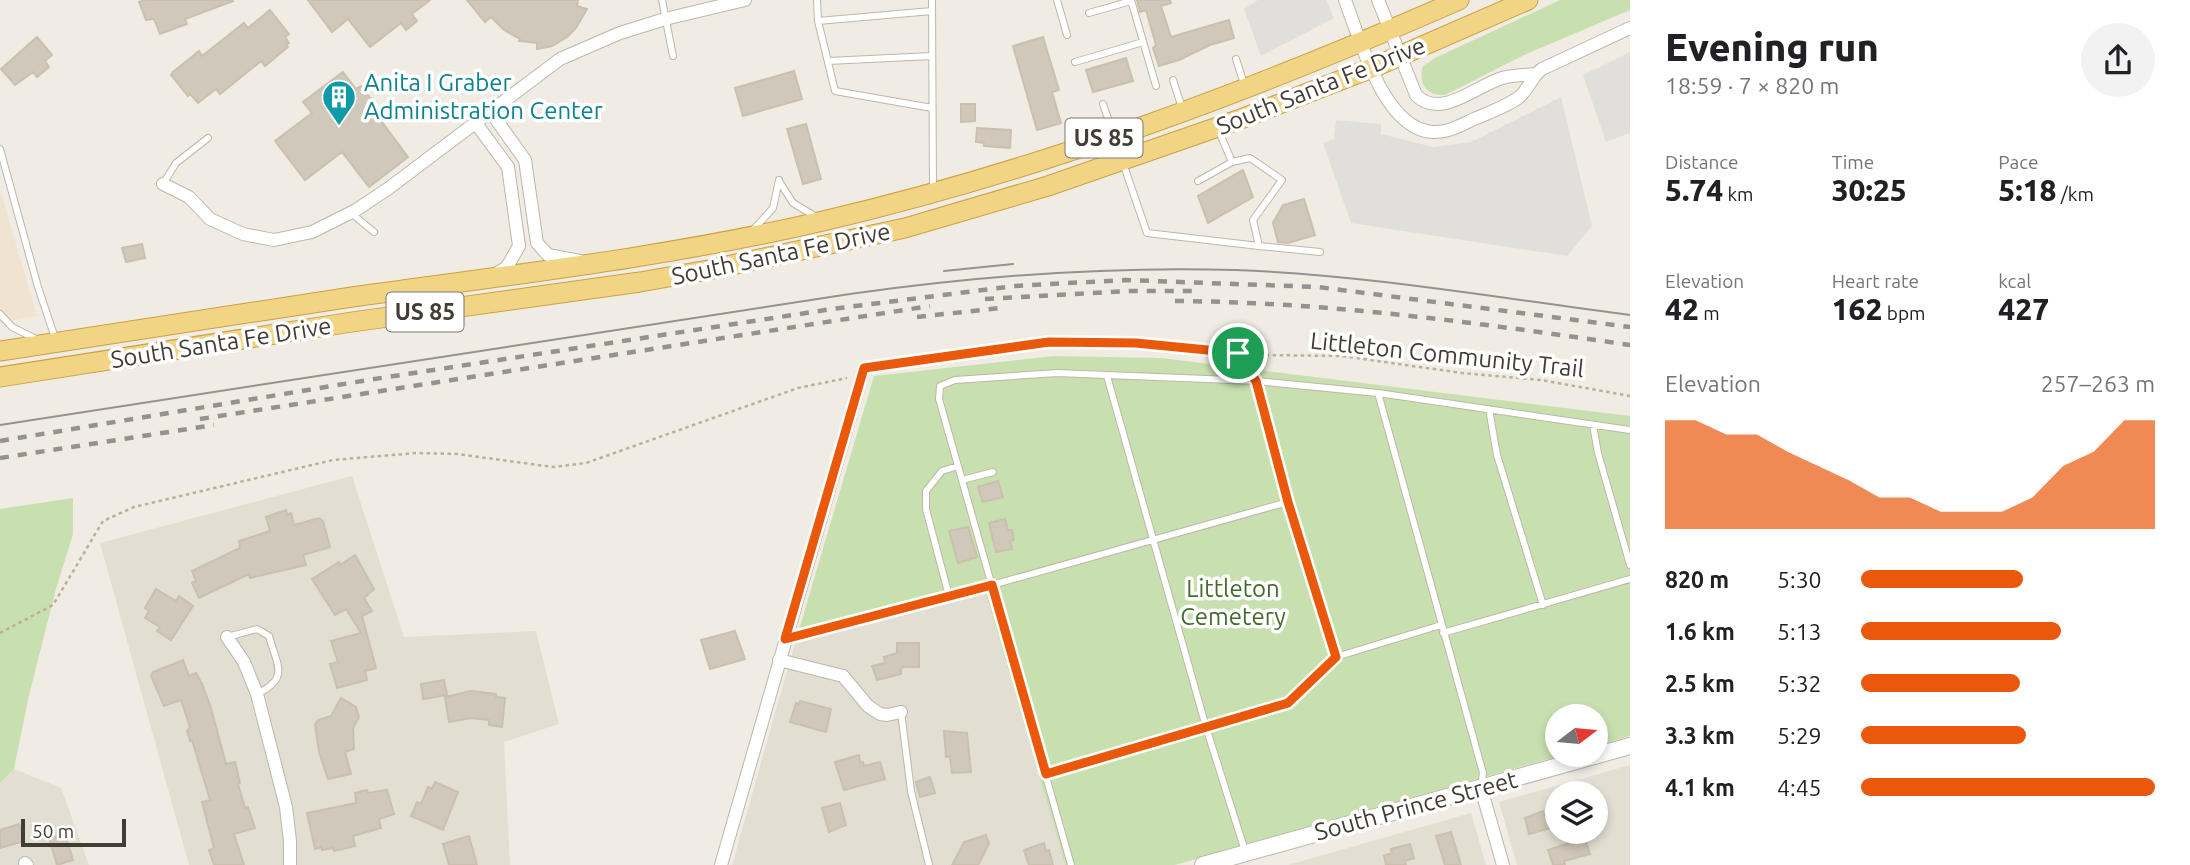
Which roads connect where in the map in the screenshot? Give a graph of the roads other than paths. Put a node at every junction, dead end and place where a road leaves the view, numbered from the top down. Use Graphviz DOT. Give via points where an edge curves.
graph roads {
  1 [pos="662,0"];
  2 [pos="745,0"];
  3 [pos="817,0"];
  4 [pos="932,0"];
  5 [pos="1057,0"];
  6 [pos="1131,0"];
  7 [pos="1345,0"];
  8 [pos="1378,0"];
  9 [pos="1459,0"];
  10 [pos="1528,0"];
  11 [pos="727,2"];
  12 [pos="932,11"];
  13 [pos="1089,13"];
  14 [pos="665,19"];
  15 [pos="818,20"];
  16 [pos="1630,27"];
  17 [pos="1391,30"];
  18 [pos="1067,35"];
  19 [pos="1143,42"];
  20 [pos="1361,43"];
  21 [pos="673,55"];
  22 [pos="1401,55"];
  23 [pos="932,56"];
  24 [pos="1236,59"];
  25 [pos="828,61"];
  26 [pos="1075,62"];
  27 [pos="1372,68"];
  28 [pos="1536,74"];
  29 [pos="1173,80"];
  30 [pos="1156,86"];
  31 [pos="1245,88"];
  32 [pos="1103,104"];
  33 [pos="932,108"];
  34 [pos="490,111"];
  35 [pos="1183,111"];
  36 [pos="475,122"];
  37 [pos="1218,127"];
  38 [pos="1114,135"];
  39 [pos="208,138"];
  40 [pos="0,149"];
  41 [pos="1122,161"];
  42 [pos="1232,162"];
  43 [pos="1198,181"];
  44 [pos="163,184"];
  45 [pos="933,192"];
  46 [pos="351,213"];
  47 [pos="823,221"];
  48 [pos="374,232"];
  49 [pos="747,237"];
  50 [pos="1259,246"];
  51 [pos="1320,251"];
  52 [pos="594,264"];
  53 [pos="487,279"];
  54 [pos="0,314"];
  55 [pos="51,343"];
  56 [pos="0,351"];
  57 [pos="864,368"];
  58 [pos="1107,376"];
  59 [pos="0,377"];
  60 [pos="1256,381"];
  61 [pos="1378,393"];
  62 [pos="1489,409"];
  63 [pos="1593,425"];
  64 [pos="1630,430"];
  65 [pos="958,466"];
  66 [pos="993,472"];
  67 [pos="962,481"];
  68 [pos="1288,502"];
  69 [pos="1154,540"];
  70 [pos="1630,565"];
  71 [pos="1630,579"];
  72 [pos="992,585"];
  73 [pos="949,596"];
  74 [pos="1544,605"];
  75 [pos="1441,625"];
  76 [pos="1443,633"];
  77 [pos="227,637"];
  78 [pos="785,639"];
  79 [pos="1336,657"];
  80 [pos="779,660"];
  81 [pos="257,694"];
  82 [pos="901,712"];
  83 [pos="1206,727"];
  84 [pos="1630,746"];
  85 [pos="1046,774"];
  86 [pos="1481,788"];
  87 [pos="1246,853"];
  88 [pos="289,865"];
  89 [pos="721,865"];
  90 [pos="929,865"];
  91 [pos="1071,865"];
  92 [pos="1203,865"];
  93 [pos="1503,865"];
  1 -- 14 [label="lane"];
  2 -- 11 [label="street"];
  3 -- 15 [label="lane"];
  4 -- 12 [label="lane"];
  5 -- 18 [label="lane"];
  6 -- 13 [label="lane"];
  6 -- 19 [label="lane"];
  7 -- 20 [label="street"];
  8 -- 17 [label="street"];
  9 -- 17 [label="highway, South Santa Fe Drive / US 85"];
  10 -- 22 [label="highway, South Santa Fe Drive / US 85"];
  11 -- 14 [label="street"];
  12 -- 15 [label="lane"];
  12 -- 23 [label="lane"];
  14 -- 21 [label="lane"];
  14 -- 34 [label="street" via="560,59"];
  15 -- 25 [label="lane"];
  16 -- 28 [label="street"];
  17 -- 20 [label="highway, South Santa Fe Drive / US 85"];
  17 -- 22 [label="street"];
  19 -- 26 [label="lane"];
  19 -- 30 [label="lane"];
  20 -- 27 [label="street"];
  20 -- 31 [label="highway, South Santa Fe Drive / US 85"];
  22 -- 27 [label="highway, South Santa Fe Drive / US 85"];
  22 -- 28 [label="street" via="1416,95 1433,105 1504,77"];
  23 -- 25 [label="lane"];
  23 -- 33 [label="lane"];
  24 -- 31 [label="lane"];
  25 -- 33 [label="lane" via="835,91"];
  27 -- 28 [label="street" via="1397,115 1432,132 1455,128 1520,97"];
  27 -- 37 [label="highway, South Santa Fe Drive / US 85"];
  29 -- 35 [label="lane"];
  31 -- 35 [label="highway, South Santa Fe Drive / US 85"];
  32 -- 38 [label="lane"];
  33 -- 45 [label="lane"];
  34 -- 36 [label="street"];
  34 -- 52 [label="street" via="525,160 537,243 548,255"];
  35 -- 38 [label="highway, South Santa Fe Drive / US 85"];
  36 -- 46 [label="street"];
  36 -- 53 [label="street" via="508,167 519,246 507,267"];
  37 -- 41 [label="highway, South Santa Fe Drive / US 85"];
  37 -- 42 [label="lane"];
  38 -- 45 [label="highway, South Santa Fe Drive / US 85"];
  39 -- 44 [label="lane" via="176,163"];
  40 -- 55 [label="lane"];
  41 -- 50 [label="lane" via="1147,233"];
  41 -- 59 [label="highway, South Santa Fe Drive / US 85" via="905,228 708,270"];
  42 -- 43 [label="lane"];
  42 -- 50 [label="lane" via="1250,158 1282,180 1253,220"];
  44 -- 46 [label="street" via="189,197 210,219 243,234 274,240 312,232"];
  45 -- 47 [label="highway, South Santa Fe Drive / US 85"];
  46 -- 48 [label="lane"];
  47 -- 49 [label="highway, South Santa Fe Drive / US 85"];
  47 -- 49 [label="lane" via="793,203 779,180 773,208"];
  49 -- 52 [label="highway, South Santa Fe Drive / US 85"];
  50 -- 51 [label="lane"];
  52 -- 53 [label="highway, South Santa Fe Drive / US 85"];
  53 -- 55 [label="highway, South Santa Fe Drive / US 85"];
  54 -- 55 [label="lane" via="12,327"];
  55 -- 56 [label="highway, South Santa Fe Drive / US 85"];
  57 -- 78 [label="street"];
  58 -- 60 [label="lane"];
  58 -- 65 [label="lane" via="1057,373 955,380 940,386 939,399"];
  58 -- 69 [label="lane"];
  60 -- 61 [label="lane"];
  60 -- 68 [label="lane"];
  61 -- 62 [label="lane"];
  61 -- 75 [label="lane"];
  62 -- 63 [label="lane"];
  62 -- 74 [label="lane" via="1497,455"];
  63 -- 64 [label="lane"];
  63 -- 70 [label="lane"];
  65 -- 67 [label="lane"];
  65 -- 73 [label="lane" via="942,471 926,491 926,509"];
  66 -- 67 [label="lane"];
  67 -- 72 [label="lane"];
  68 -- 69 [label="lane"];
  68 -- 79 [label="lane"];
  69 -- 72 [label="lane"];
  69 -- 83 [label="lane"];
  71 -- 74 [label="lane"];
  72 -- 73 [label="lane"];
  72 -- 85 [label="lane"];
  73 -- 78 [label="lane"];
  74 -- 76 [label="lane"];
  75 -- 76 [label="lane"];
  75 -- 79 [label="lane"];
  76 -- 86 [label="lane" via="1483,774"];
  77 -- 81 [label="street"];
  77 -- 81 [label="lane" via="257,629 268,636 278,681"];
  78 -- 80 [label="street"];
  79 -- 83 [label="lane" via="1288,703"];
  80 -- 82 [label="street" via="844,677 880,714"];
  80 -- 89 [label="street"];
  81 -- 88 [label="street" via="286,807"];
  82 -- 90 [label="lane" via="911,791"];
  83 -- 85 [label="lane"];
  83 -- 87 [label="lane"];
  84 -- 86 [label="street, South Prince Street"];
  85 -- 91 [label="lane"];
  86 -- 87 [label="street, South Prince Street"];
  86 -- 93 [label="street"];
  87 -- 92 [label="street, South Prince Street"];
}
